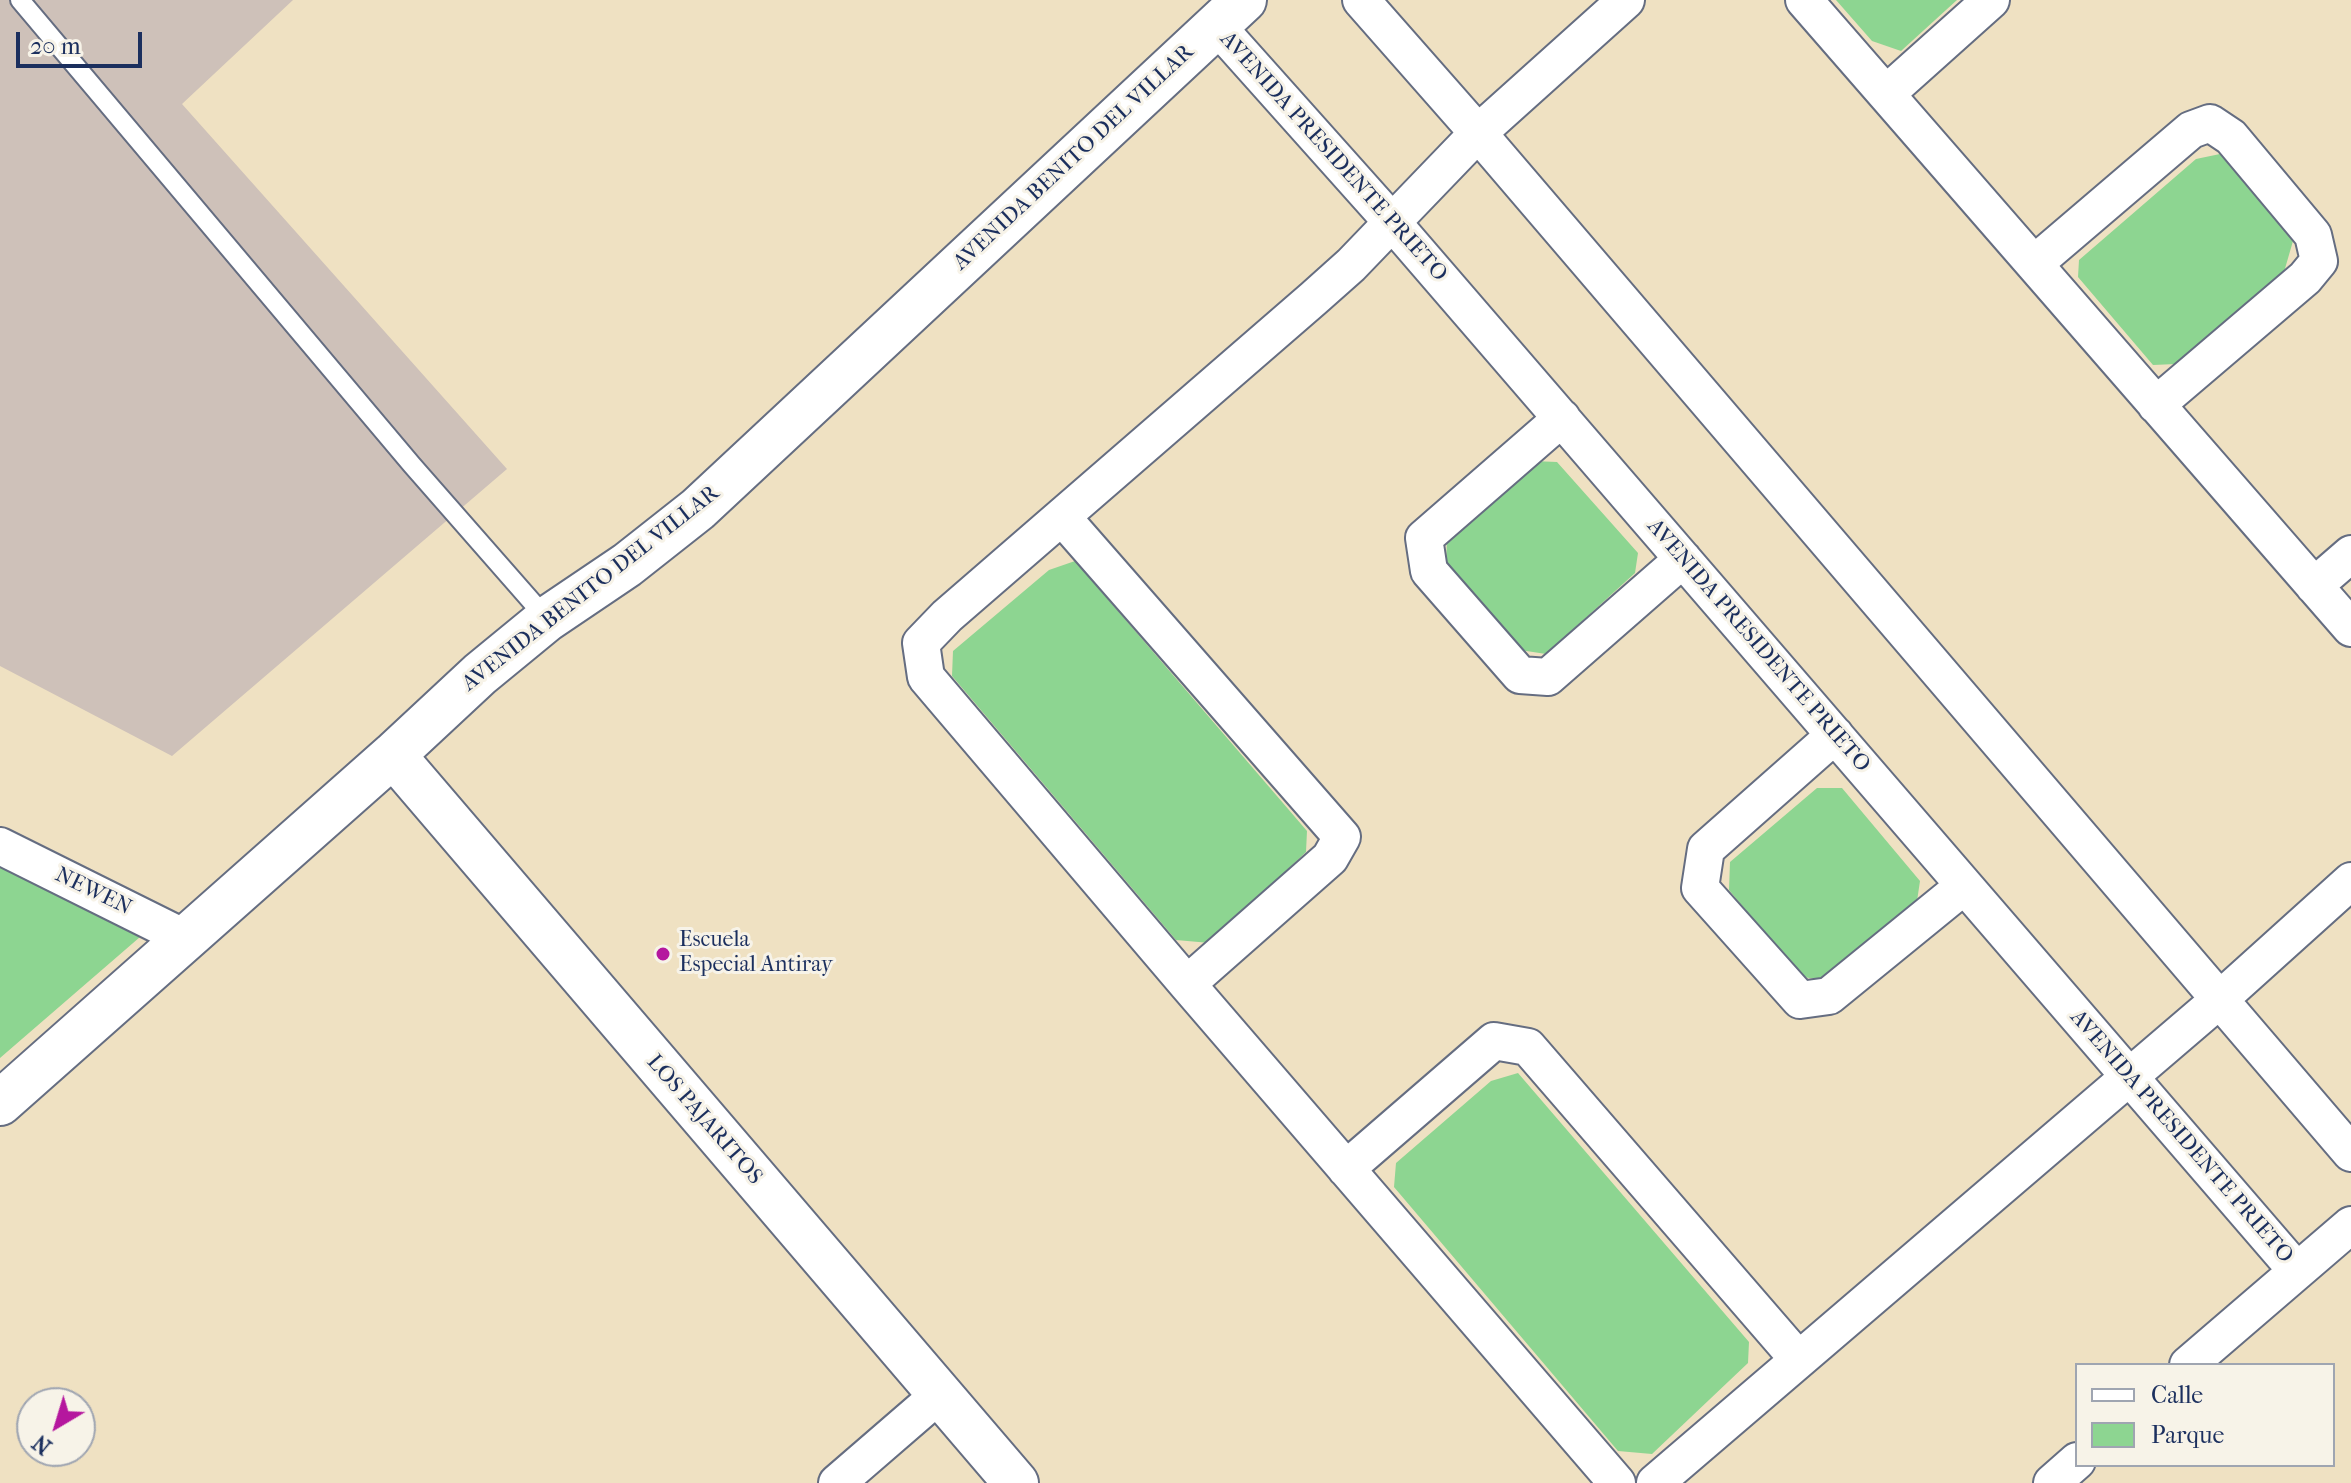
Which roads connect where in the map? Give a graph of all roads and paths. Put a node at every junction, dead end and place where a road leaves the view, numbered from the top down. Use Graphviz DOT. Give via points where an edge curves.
graph roads {
  1 [pos="20,0"];
  2 [pos="1361,0"];
  3 [pos="1626,0"];
  4 [pos="1804,0"];
  5 [pos="1991,0"];
  6 [pos="1230,12"];
  7 [pos="1886,94"];
  8 [pos="1478,133"];
  9 [pos="1392,222"];
  10 [pos="2034,264"];
  11 [pos="2156,405"];
  12 [pos="1562,418"];
  13 [pos="1062,517"];
  14 [pos="2351,554"];
  15 [pos="1683,559"];
  16 [pos="2314,586"];
  17 [pos="547,619"];
  18 [pos="2351,628"];
  19 [pos="1835,735"];
  20 [pos="393,755"];
  21 [pos="0,846"];
  22 [pos="2351,881"];
  23 [pos="1964,886"];
  24 [pos="187,939"];
  25 [pos="1187,984"];
  26 [pos="2219,1000"];
  27 [pos="2129,1077"];
  28 [pos="0,1103"];
  29 [pos="2351,1153"];
  30 [pos="1346,1169"];
  31 [pos="2351,1225"];
  32 [pos="2297,1271"];
  33 [pos="1798,1359"];
  34 [pos="2190,1363"];
  35 [pos="940,1394"];
  36 [pos="2075,1463"];
  37 [pos="837,1483"];
  38 [pos="1016,1483"];
  39 [pos="1617,1483"];
  40 [pos="1655,1483"];
  41 [pos="2052,1483"];
  1 -- 17 [label="lane"];
  2 -- 8 [label="street"];
  3 -- 8 [label="street"];
  4 -- 7 [label="street"];
  5 -- 7 [label="street"];
  6 -- 9 [label="street, AVENIDA PRESIDENTE PRIETO"];
  6 -- 17 [label="street, AVENIDA BENITO DEL VILLAR" via="698,509"];
  7 -- 10 [label="street"];
  8 -- 9 [label="street"];
  8 -- 26 [label="street"];
  9 -- 12 [label="street, AVENIDA PRESIDENTE PRIETO"];
  9 -- 13 [label="street" via="1351,265"];
  10 -- 11 [label="street"];
  10 -- 11 [label="street" via="2191,130 2210,123 2231,137 2313,235 2319,261"];
  11 -- 16 [label="street"];
  12 -- 15 [label="street, AVENIDA PRESIDENTE PRIETO"];
  12 -- 15 [label="street" via="1424,538 1429,571 1520,675 1548,677"];
  13 -- 25 [label="street" via="921,643 926,677"];
  13 -- 25 [label="street" via="1342,837 1330,858"];
  14 -- 16 [label="street"];
  15 -- 19 [label="street, AVENIDA PRESIDENTE PRIETO"];
  16 -- 18 [label="street"];
  17 -- 20 [label="street, AVENIDA BENITO DEL VILLAR"];
  19 -- 23 [label="street, AVENIDA PRESIDENTE PRIETO"];
  19 -- 23 [label="street" via="1706,849 1700,888 1800,1000 1829,996"];
  20 -- 24 [label="street, AVENIDA BENITO DEL VILLAR"];
  20 -- 35 [label="street, LOS PAJARITOS"];
  21 -- 24 [label="street, NEWEN"];
  22 -- 26 [label="street"];
  23 -- 27 [label="street, AVENIDA PRESIDENTE PRIETO"];
  24 -- 28 [label="street, AVENIDA BENITO DEL VILLAR"];
  25 -- 30 [label="street"];
  26 -- 27 [label="street"];
  26 -- 29 [label="street"];
  27 -- 32 [label="street, AVENIDA PRESIDENTE PRIETO"];
  27 -- 33 [label="street"];
  30 -- 33 [label="street" via="1494,1041 1528,1047"];
  30 -- 39 [label="street"];
  31 -- 32 [label="street"];
  32 -- 34 [label="street"];
  33 -- 40 [label="street"];
  35 -- 37 [label="street"];
  35 -- 38 [label="street, LOS PAJARITOS"];
  36 -- 41 [label="street"];
}
